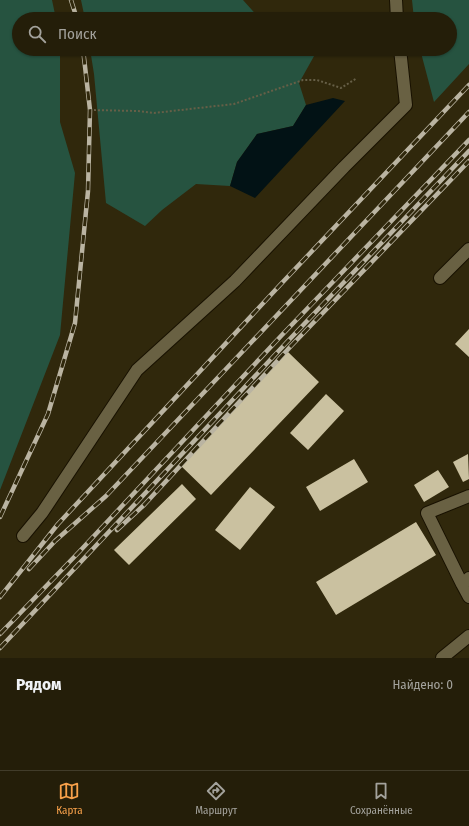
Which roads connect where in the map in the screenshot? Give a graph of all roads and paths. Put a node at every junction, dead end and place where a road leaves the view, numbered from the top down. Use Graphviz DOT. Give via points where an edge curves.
graph roads {
  1 [pos="396,0"];
  2 [pos="397,12"];
  3 [pos="401,56"];
  4 [pos="356,78"];
  5 [pos="90,110"];
  6 [pos="469,249"];
  7 [pos="440,278"];
  8 [pos="469,496"];
  9 [pos="23,536"];
  10 [pos="465,581"];
  11 [pos="469,597"];
  12 [pos="469,636"];
  13 [pos="442,658"];
  1 -- 2 [label="street"];
  3 -- 9 [label="street" via="406,105 235,281 137,370 42,512"];
  4 -- 5 [label="path" via="340,88 317,80 303,80 234,104 154,113"];
  6 -- 7 [label="street"];
  8 -- 10 [label="street" via="427,512"];
  10 -- 11 [label="street"];
  12 -- 13 [label="street"];
}
